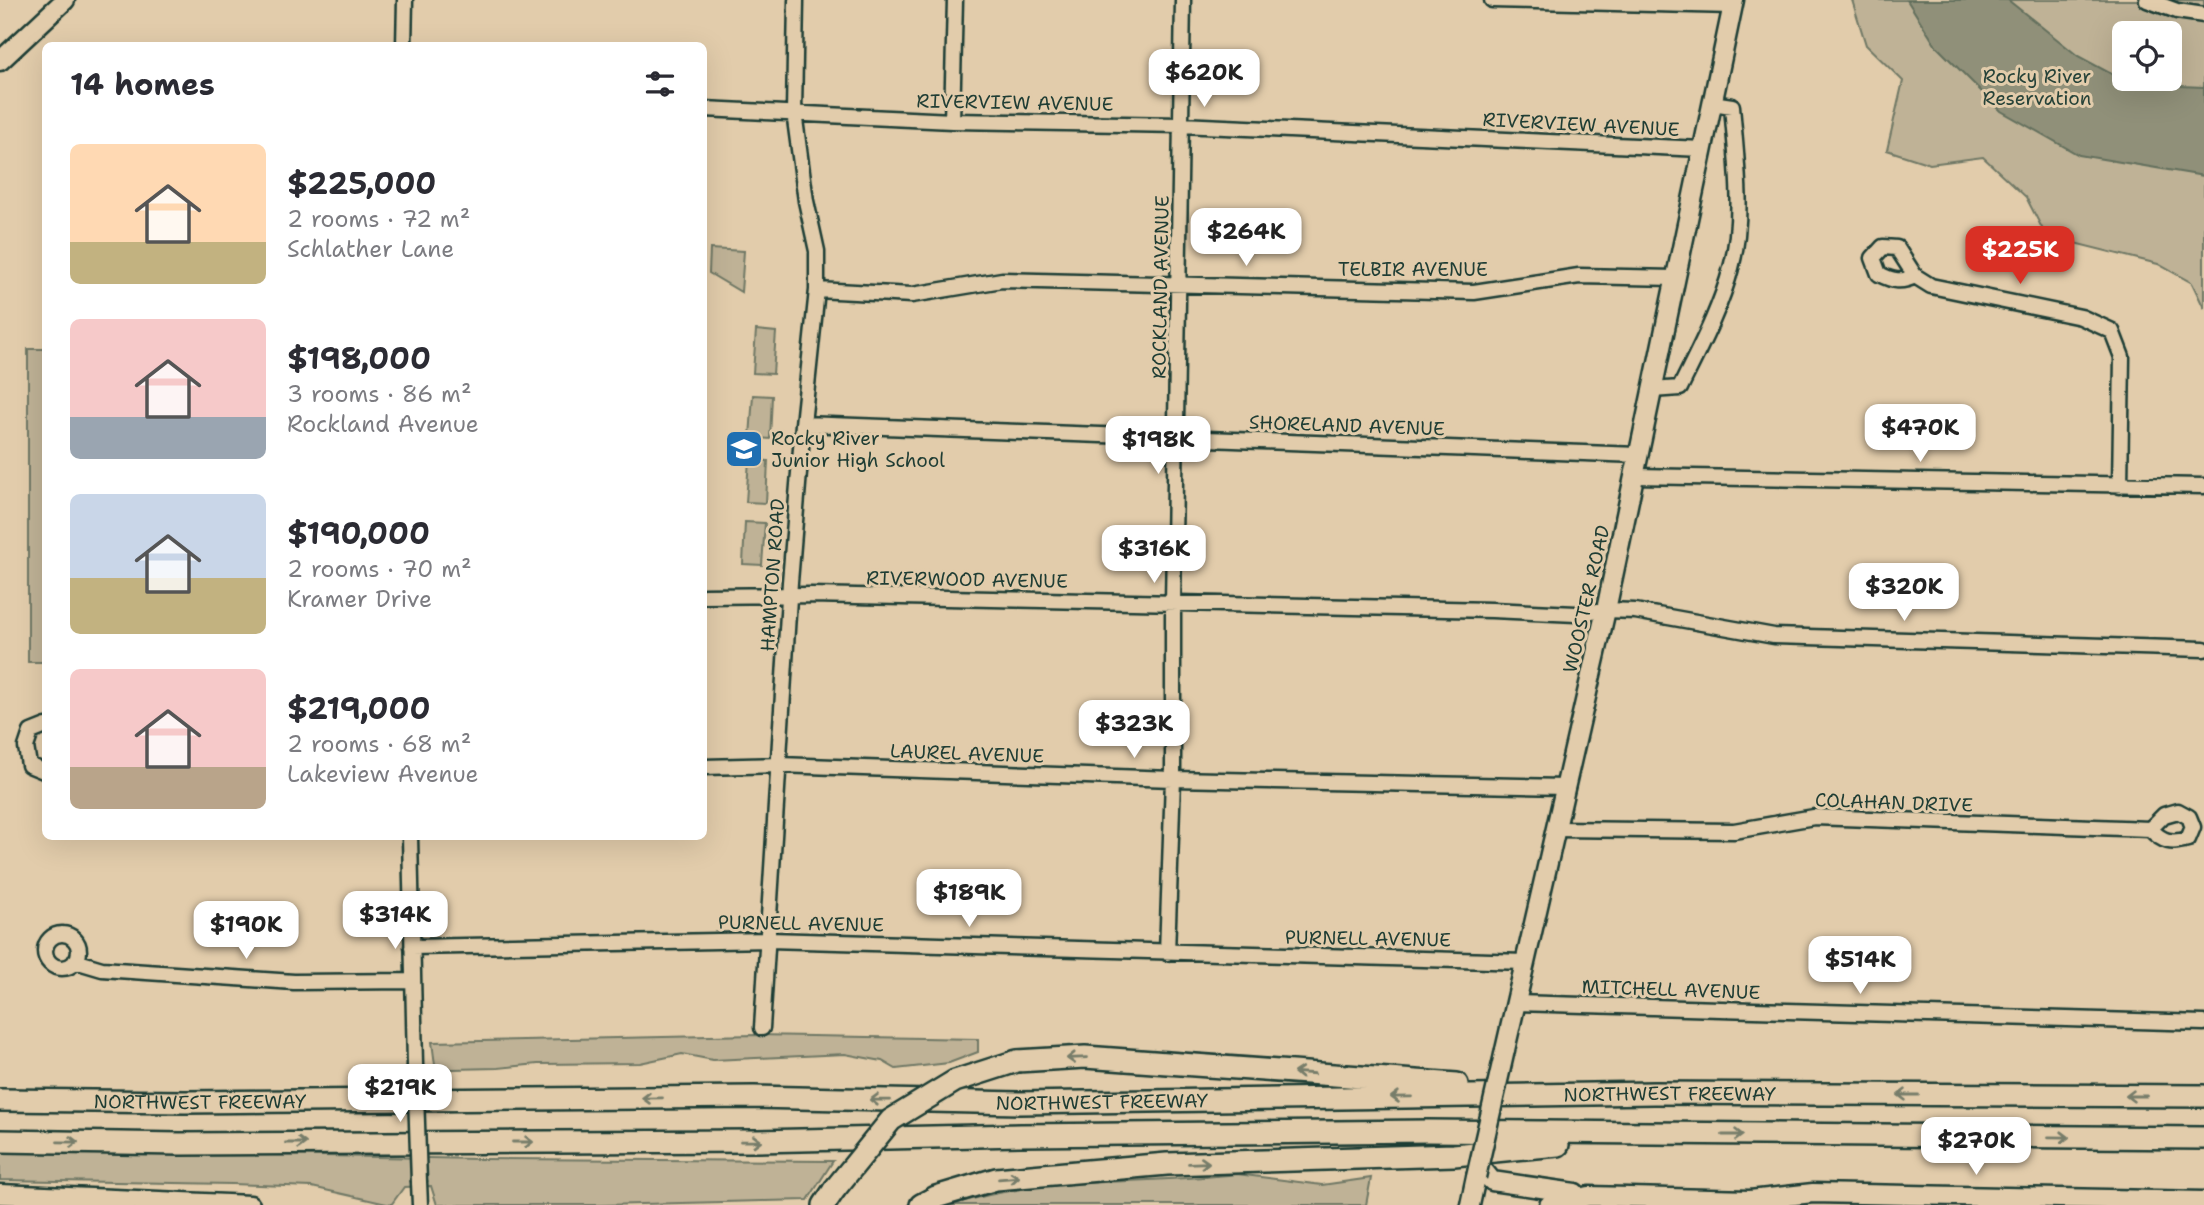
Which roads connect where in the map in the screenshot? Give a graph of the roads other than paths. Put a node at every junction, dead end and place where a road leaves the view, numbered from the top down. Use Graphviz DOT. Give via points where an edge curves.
graph roads {
  1 [pos="65,0"];
  2 [pos="405,0"];
  3 [pos="796,0"];
  4 [pos="955,0"];
  5 [pos="1183,0"];
  6 [pos="1493,0"];
  7 [pos="2147,0"];
  8 [pos="1733,3"];
  9 [pos="2204,15"];
  10 [pos="404,42"];
  11 [pos="1,59"];
  12 [pos="1712,103"];
  13 [pos="707,108"];
  14 [pos="794,112"];
  15 [pos="952,121"];
  16 [pos="1181,125"];
  17 [pos="1702,149"];
  18 [pos="1915,276"];
  19 [pos="1675,278"];
  20 [pos="1179,284"];
  21 [pos="817,290"];
  22 [pos="1652,390"];
  23 [pos="803,424"];
  24 [pos="1177,438"];
  25 [pos="1639,455"];
  26 [pos="1635,476"];
  27 [pos="2120,486"];
  28 [pos="2204,486"];
  29 [pos="789,594"];
  30 [pos="707,596"];
  31 [pos="1173,603"];
  32 [pos="1606,610"];
  33 [pos="2204,649"];
  34 [pos="42,728"];
  35 [pos="779,765"];
  36 [pos="707,767"];
  37 [pos="42,770"];
  38 [pos="1173,779"];
  39 [pos="1565,787"];
  40 [pos="1555,829"];
  41 [pos="2150,829"];
  42 [pos="410,840"];
  43 [pos="769,940"];
  44 [pos="412,947"];
  45 [pos="1167,953"];
  46 [pos="75,961"];
  47 [pos="1525,962"];
  48 [pos="413,981"];
  49 [pos="1515,1003"];
  50 [pos="2204,1023"];
  51 [pos="762,1028"];
  52 [pos="1592,1094"];
  53 [pos="2204,1096"];
  54 [pos="0,1100"];
  55 [pos="1665,1134"];
  56 [pos="2204,1138"];
  57 [pos="0,1141"];
  58 [pos="1482,1174"];
  59 [pos="0,1194"];
  60 [pos="1589,1196"];
  61 [pos="829,1197"];
  62 [pos="47,1201"];
  63 [pos="2204,1201"];
  64 [pos="1756,1202"];
  65 [pos="223,1204"];
  66 [pos="250,1205"];
  67 [pos="421,1205"];
  68 [pos="921,1205"];
  69 [pos="1470,1205"];
  70 [pos="1549,1205"];
  1 -- 11 [label="main road"];
  2 -- 10 [label="street"];
  3 -- 14 [label="street, HAMPTON ROAD"];
  4 -- 15 [label="street"];
  5 -- 16 [label="street, ROCKLAND AVENUE"];
  6 -- 8 [label="street"];
  7 -- 9 [label="street"];
  8 -- 12 [label="main road, WOOSTER ROAD"];
  12 -- 17 [label="main road, WOOSTER ROAD"];
  12 -- 22 [label="street" via="1732,106 1739,203 1732,267 1680,388"];
  13 -- 14 [label="street, RIVERVIEW AVENUE"];
  14 -- 15 [label="street, RIVERVIEW AVENUE"];
  14 -- 21 [label="street, HAMPTON ROAD" via="817,251"];
  15 -- 16 [label="street, RIVERVIEW AVENUE"];
  16 -- 17 [label="street, RIVERVIEW AVENUE"];
  16 -- 20 [label="street, ROCKLAND AVENUE"];
  17 -- 19 [label="main road, WOOSTER ROAD"];
  18 -- 27 [label="street" via="1931,286 2081,317 2112,331 2122,357"];
  19 -- 20 [label="street, TELBIR AVENUE" via="1579,276 1474,292"];
  19 -- 22 [label="main road, WOOSTER ROAD"];
  20 -- 21 [label="street, TELBIR AVENUE" via="1002,280 912,295"];
  20 -- 24 [label="street, ROCKLAND AVENUE"];
  21 -- 23 [label="street, HAMPTON ROAD"];
  22 -- 25 [label="main road, WOOSTER ROAD"];
  23 -- 24 [label="street, SHORELAND AVENUE"];
  23 -- 29 [label="street, HAMPTON ROAD"];
  24 -- 25 [label="street, SHORELAND AVENUE"];
  24 -- 31 [label="street, ROCKLAND AVENUE"];
  25 -- 26 [label="main road, WOOSTER ROAD"];
  26 -- 27 [label="street"];
  26 -- 32 [label="main road, WOOSTER ROAD"];
  27 -- 28 [label="street"];
  29 -- 30 [label="street, RIVERWOOD AVENUE"];
  29 -- 31 [label="street, RIVERWOOD AVENUE"];
  29 -- 35 [label="street, HAMPTON ROAD"];
  31 -- 32 [label="street, RIVERWOOD AVENUE" via="1576,614"];
  31 -- 38 [label="street, ROCKLAND AVENUE"];
  32 -- 33 [label="street, RIVERWOOD AVENUE" via="1774,636"];
  32 -- 39 [label="main road, WOOSTER ROAD"];
  34 -- 37 [label="street" via="30,732 26,747 29,765"];
  35 -- 36 [label="street, LAUREL AVENUE"];
  35 -- 38 [label="street, LAUREL AVENUE"];
  35 -- 43 [label="street, HAMPTON ROAD"];
  38 -- 39 [label="street, LAUREL AVENUE"];
  38 -- 45 [label="street, ROCKLAND AVENUE"];
  39 -- 40 [label="main road, WOOSTER ROAD"];
  40 -- 41 [label="street, COLAHAN DRIVE" via="1734,831 1814,817"];
  40 -- 47 [label="main road, WOOSTER ROAD"];
  42 -- 44 [label="street"];
  43 -- 44 [label="street, PURNELL AVENUE"];
  43 -- 45 [label="street, PURNELL AVENUE"];
  43 -- 51 [label="street, HAMPTON ROAD"];
  44 -- 48 [label="street"];
  45 -- 47 [label="street, PURNELL AVENUE"];
  46 -- 48 [label="street" via="102,969 294,982"];
  47 -- 49 [label="main road, WOOSTER ROAD"];
  48 -- 67 [label="street, bridge"];
  49 -- 50 [label="street, MITCHELL AVENUE"];
  49 -- 58 [label="main road, WOOSTER ROAD, bridge"];
  53 -- 52 [label="highway, NORTHWEST FREEWAY, one-way"];
  52 -- 54 [label="highway, NORTHWEST FREEWAY, one-way" via="1018,1103 754,1097"];
  52 -- 61 [label="highway, one-way, bridge" via="1085,1057 1017,1060 955,1081 891,1120"];
  55 -- 56 [label="highway, NORTHWEST FREEWAY, one-way"];
  57 -- 55 [label="highway, NORTHWEST FREEWAY, one-way" via="743,1142 1401,1131"];
  68 -- 55 [label="highway, one-way" via="996,1179 1167,1164 1454,1155"];
  58 -- 60 [label="main road"];
  58 -- 69 [label="main road, WOOSTER ROAD"];
  59 -- 62 [label="main road"];
  60 -- 64 [label="main road"];
  60 -- 70 [label="main road"];
  62 -- 65 [label="main road"];
  63 -- 64 [label="main road" via="1813,1193"];
  65 -- 66 [label="main road"];
}
